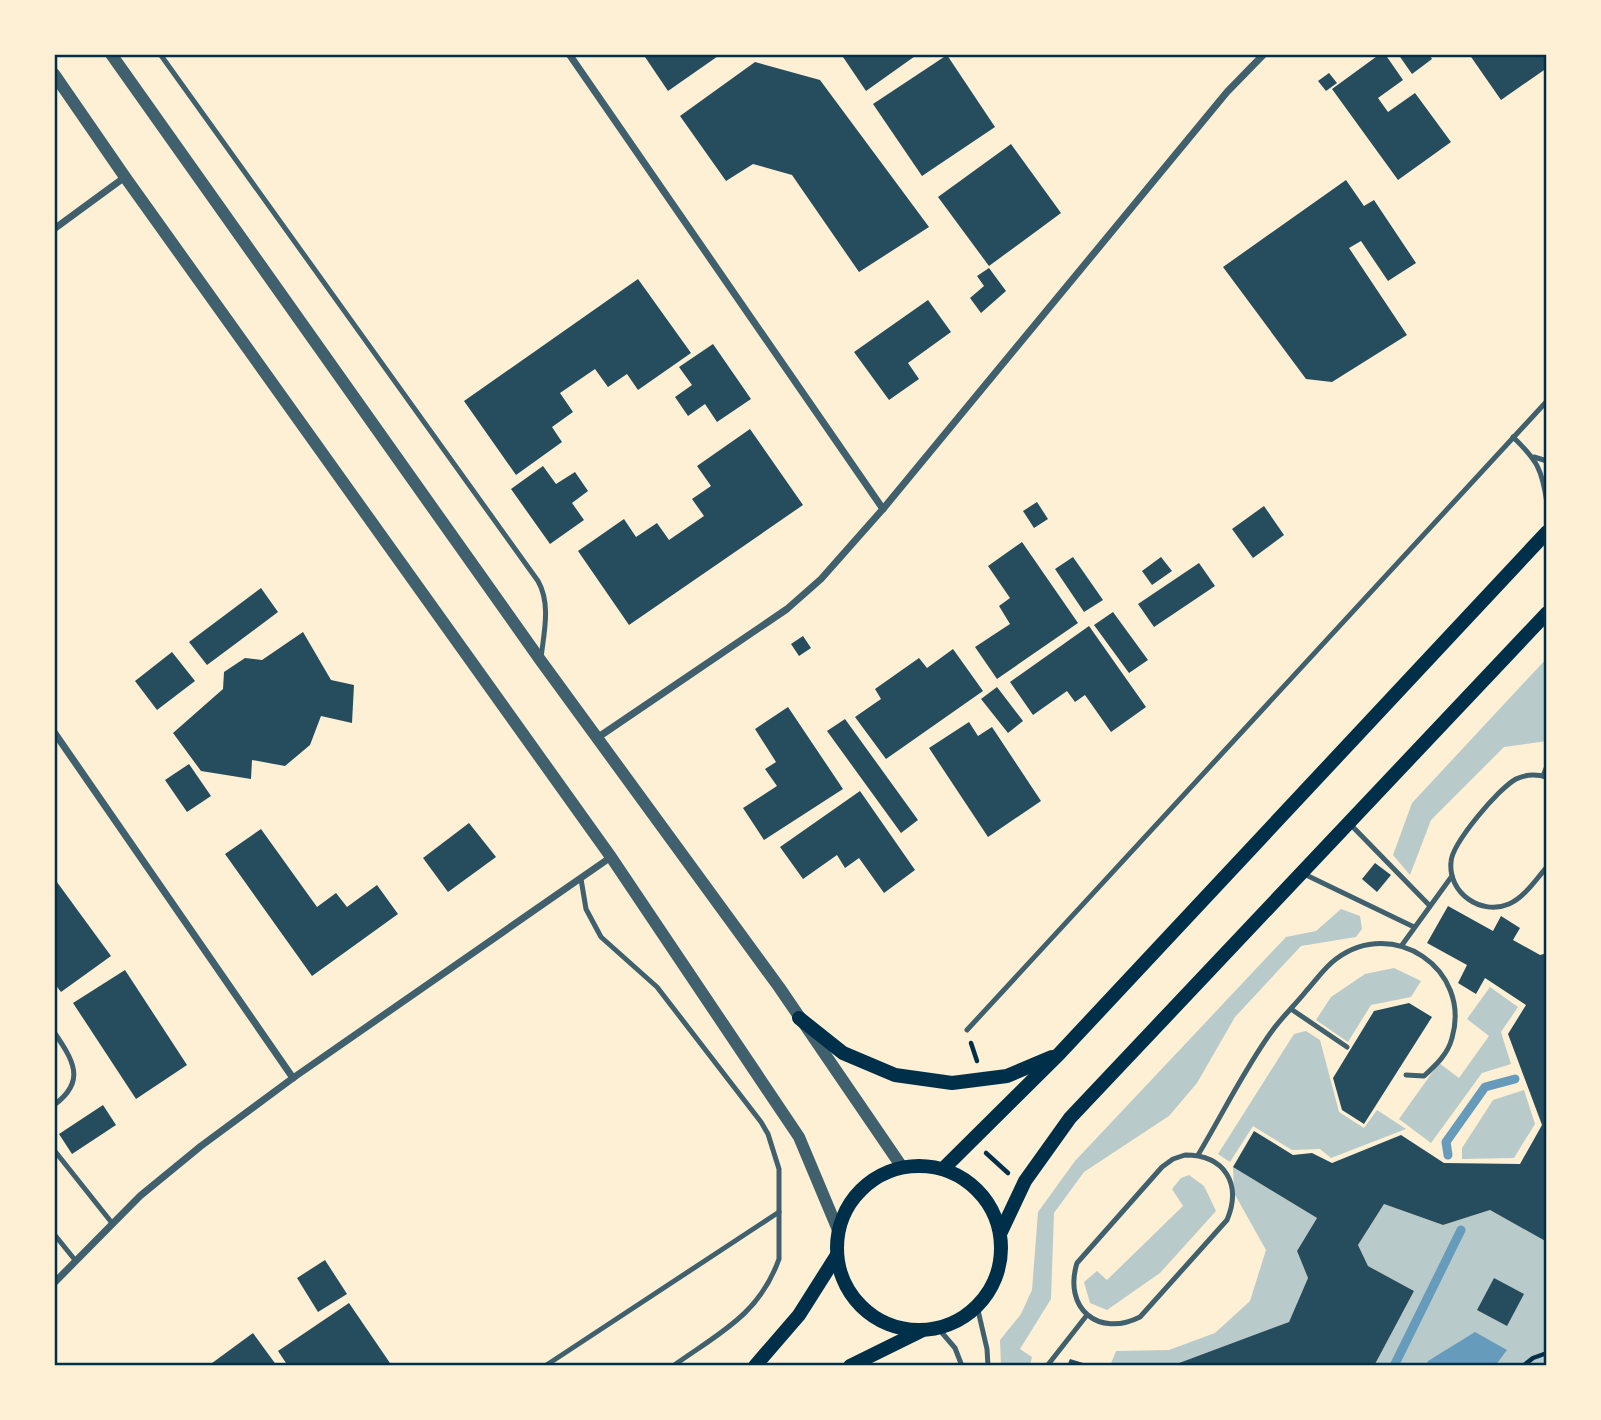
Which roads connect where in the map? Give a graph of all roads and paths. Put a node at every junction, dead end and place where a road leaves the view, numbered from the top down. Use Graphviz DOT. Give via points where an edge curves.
graph roads {
  1 [pos="111,54"];
  2 [pos="160,54"];
  3 [pos="569,54"];
  4 [pos="1264,54"];
  5 [pos="54,74"];
  6 [pos="125,177"];
  7 [pos="54,229"];
  8 [pos="1547,401"];
  9 [pos="1513,437"];
  10 [pos="1534,457"];
  11 [pos="1547,461"];
  12 [pos="1547,503"];
  13 [pos="883,509"];
  14 [pos="1547,532"];
  15 [pos="1547,613"];
  16 [pos="541,661"];
  17 [pos="54,732"];
  18 [pos="597,738"];
  19 [pos="1547,766"];
  20 [pos="1545,776"];
  21 [pos="1349,823"];
  22 [pos="611,857"];
  23 [pos="1547,867"];
  24 [pos="1303,873"];
  25 [pos="1452,876"];
  26 [pos="581,879"];
  27 [pos="1430,906"];
  28 [pos="1414,927"];
  29 [pos="1402,945"];
  30 [pos="1291,1009"];
  31 [pos="799,1018"];
  32 [pos="967,1030"];
  33 [pos="54,1032"];
  34 [pos="1347,1047"];
  35 [pos="1059,1054"];
  36 [pos="1405,1075"];
  37 [pos="293,1078"];
  38 [pos="984,1079"];
  39 [pos="54,1105"];
  40 [pos="974,1139"];
  41 [pos="54,1150"];
  42 [pos="1198,1155"];
  43 [pos="902,1167"];
  44 [pos="943,1169"];
  45 [pos="1025,1181"];
  46 [pos="779,1211"];
  47 [pos="112,1223"];
  48 [pos="838,1230"];
  49 [pos="54,1234"];
  50 [pos="1000,1234"];
  51 [pos="837,1255"];
  52 [pos="75,1261"];
  53 [pos="54,1283"];
  54 [pos="977,1306"];
  55 [pos="1087,1315"];
  56 [pos="937,1327"];
  57 [pos="921,1330"];
  58 [pos="1547,1353"];
  59 [pos="545,1366"];
  60 [pos="673,1366"];
  61 [pos="755,1366"];
  62 [pos="850,1366"];
  63 [pos="962,1366"];
  64 [pos="988,1366"];
  65 [pos="1047,1366"];
  66 [pos="1522,1366"];
  1 -- 16 [label="street"];
  2 -- 16 [label="lane" via="538,581 546,605"];
  3 -- 13 [label="street"];
  4 -- 13 [label="street" via="1227,92"];
  5 -- 6 [label="street"];
  6 -- 7 [label="street"];
  6 -- 22 [label="street"];
  8 -- 9 [label="lane"];
  9 -- 10 [label="lane"];
  9 -- 32 [label="lane"];
  10 -- 11 [label="lane"];
  10 -- 12 [label="lane"];
  13 -- 18 [label="street" via="788,609"];
  14 -- 35 [label="main road"];
  15 -- 21 [label="main road"];
  16 -- 18 [label="street"];
  17 -- 37 [label="street"];
  18 -- 31 [label="street"];
  19 -- 20 [label="lane"];
  20 -- 25 [label="lane" via="1526,775 1504,788 1454,848"];
  21 -- 24 [label="main road"];
  21 -- 27 [label="lane"];
  22 -- 26 [label="street"];
  22 -- 48 [label="street" via="799,1137"];
  23 -- 25 [label="lane" via="1520,898 1494,908 1467,899"];
  24 -- 28 [label="lane"];
  24 -- 45 [label="main road" via="1070,1118"];
  25 -- 27 [label="lane"];
  26 -- 37 [label="street"];
  26 -- 46 [label="lane" via="586,909 601,937 657,987 761,1122 777,1157"];
  27 -- 28 [label="lane"];
  28 -- 29 [label="lane"];
  29 -- 30 [label="lane" via="1378,942 1334,959"];
  29 -- 36 [label="lane" via="1441,971 1452,992 1455,1016 1452,1039 1441,1060 1424,1076"];
  30 -- 34 [label="lane"];
  30 -- 42 [label="lane" via="1272,1030"];
  31 -- 38 [label="main road" via="843,1053 895,1075 951,1083"];
  31 -- 43 [label="street"];
  32 -- 38 [label="path"];
  33 -- 39 [label="lane" via="70,1055 74,1078 71,1089"];
  35 -- 38 [label="main road" via="1007,1076"];
  35 -- 40 [label="main road"];
  37 -- 47 [label="street" via="170,1170"];
  40 -- 44 [label="main road"];
  40 -- 45 [label="path" via="1007,1172"];
  41 -- 47 [label="lane"];
  42 -- 55 [label="lane" via="1173,1159 1162,1167 1077,1264 1073,1291"];
  42 -- 55 [label="lane" via="1222,1167 1230,1179 1234,1193 1227,1220 1140,1317 1114,1325"];
  43 -- 44 [label="main road"];
  43 -- 48 [label="main road" via="861,1189"];
  44 -- 50 [label="main road" via="981,1194"];
  45 -- 50 [label="main road"];
  46 -- 59 [label="lane"];
  46 -- 60 [label="lane" via="779,1259 766,1290 743,1316"];
  47 -- 52 [label="street"];
  48 -- 51 [label="main road"];
  49 -- 52 [label="lane"];
  50 -- 54 [label="main road" via="995,1280"];
  51 -- 57 [label="main road" via="843,1280 856,1301 897,1327"];
  51 -- 61 [label="main road" via="799,1315"];
  52 -- 53 [label="street"];
  54 -- 56 [label="main road" via="966,1316"];
  54 -- 64 [label="lane"];
  55 -- 65 [label="lane"];
  56 -- 57 [label="main road"];
  56 -- 63 [label="lane" via="955,1348"];
  57 -- 62 [label="main road"];
  58 -- 66 [label="path"];
}
